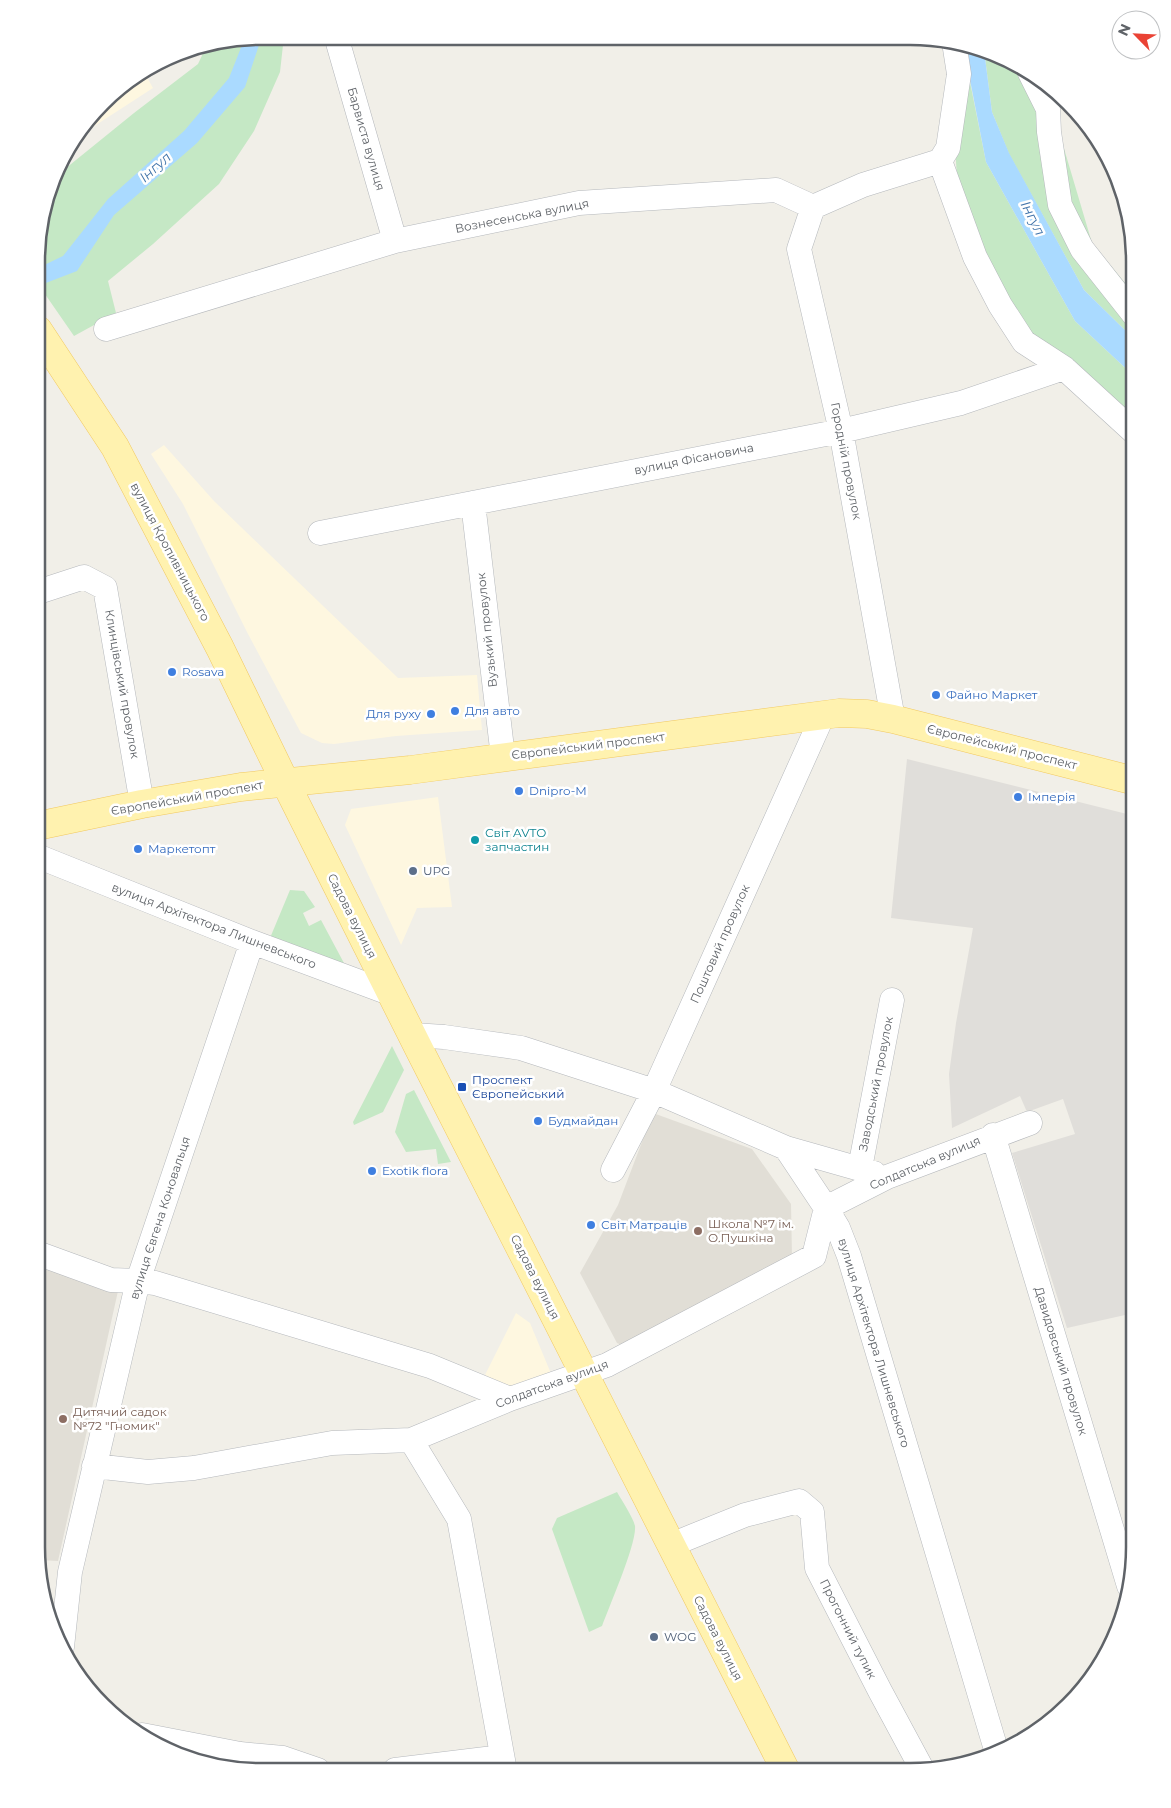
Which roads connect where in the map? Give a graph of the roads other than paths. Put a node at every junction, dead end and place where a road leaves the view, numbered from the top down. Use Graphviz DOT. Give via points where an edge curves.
graph roads {
  1 [pos="339,45"];
  2 [pos="955,50"];
  3 [pos="1057,105"];
  4 [pos="940,162"];
  5 [pos="813,207"];
  6 [pos="396,241"];
  7 [pos="1126,305"];
  8 [pos="106,329"];
  9 [pos="45,340"];
  10 [pos="1064,368"];
  11 [pos="1126,425"];
  12 [pos="841,430"];
  13 [pos="473,503"];
  14 [pos="320,533"];
  15 [pos="45,590"];
  16 [pos="823,715"];
  17 [pos="893,719"];
  18 [pos="503,757"];
  19 [pos="1126,779"];
  20 [pos="285,782"];
  21 [pos="142,804"];
  22 [pos="45,824"];
  23 [pos="45,859"];
  24 [pos="252,942"];
  25 [pos="392,994"];
  26 [pos="892,1000"];
  27 [pos="413,1035"];
  28 [pos="654,1091"];
  29 [pos="1030,1122"];
  30 [pos="993,1136"];
  31 [pos="786,1148"];
  32 [pos="860,1168"];
  33 [pos="613,1170"];
  34 [pos="887,1177"];
  35 [pos="826,1208"];
  36 [pos="45,1256"];
  37 [pos="814,1256"];
  38 [pos="849,1256"];
  39 [pos="138,1281"];
  40 [pos="584,1373"];
  41 [pos="510,1399"];
  42 [pos="411,1440"];
  43 [pos="94,1466"];
  44 [pos="671,1545"];
  45 [pos="1125,1571"];
  46 [pos="63,1635"];
  47 [pos="166,1741"];
  48 [pos="996,1746"];
  49 [pos="248,1762"];
  50 [pos="298,1763"];
  51 [pos="503,1763"];
  52 [pos="782,1763"];
  53 [pos="919,1763"];
  1 -- 6 [label="street, Барвиста вулиця"];
  2 -- 4 [label="street" via="959,74 948,148"];
  3 -- 7 [label="street" via="1049,132 1060,205 1082,249"];
  4 -- 5 [label="street" via="863,185"];
  4 -- 10 [label="street" via="975,257 1000,304 1024,342"];
  5 -- 6 [label="street, Вознесенська вулиця" via="776,190 579,203"];
  5 -- 12 [label="street, Городній провулок" via="799,249"];
  6 -- 8 [label="street, Вознесенська вулиця"];
  9 -- 20 [label="main road, вулиця Кропивницького" via="115,447 220,648"];
  10 -- 11 [label="street"];
  10 -- 12 [label="street, вулиця Фісановича" via="961,403"];
  12 -- 13 [label="street, вулиця Фісановича"];
  12 -- 17 [label="street, Городній провулок"];
  13 -- 14 [label="street, вулиця Фісановича"];
  13 -- 18 [label="street, Вузький провулок"];
  15 -- 21 [label="street, Клинцівський провулок" via="84,577 105,588"];
  16 -- 17 [label="main road, Європейський проспект" via="867,714"];
  16 -- 18 [label="main road, Європейський проспект"];
  16 -- 28 [label="street, Поштовий провулок"];
  17 -- 19 [label="main road, Європейський проспект"];
  18 -- 20 [label="main road, Європейський проспект"];
  20 -- 21 [label="main road, Європейський проспект"];
  20 -- 25 [label="main road, Садова вулиця"];
  21 -- 22 [label="main road, Європейський проспект"];
  23 -- 24 [label="street, вулиця Архітектора Лишневського"];
  24 -- 25 [label="street, вулиця Архітектора Лишневського"];
  24 -- 39 [label="street, вулиця Євгена Коновальця"];
  25 -- 27 [label="main road, Садова вулиця"];
  26 -- 32 [label="street, Заводський провулок"];
  27 -- 28 [label="street" via="522,1048"];
  27 -- 40 [label="main road, Садова вулиця"];
  28 -- 31 [label="street"];
  28 -- 33 [label="street, Поштовий провулок"];
  29 -- 30 [label="street, Солдатська вулиця"];
  30 -- 34 [label="street, Солдатська вулиця"];
  30 -- 45 [label="street, Давидовський провулок"];
  31 -- 32 [label="street"];
  31 -- 35 [label="street, вулиця Архітектора Лишневського"];
  32 -- 34 [label="street"];
  34 -- 35 [label="street, Солдатська вулиця"];
  35 -- 37 [label="street"];
  35 -- 38 [label="street, вулиця Архітектора Лишневського"];
  36 -- 39 [label="street" via="110,1280"];
  37 -- 38 [label="street"];
  37 -- 40 [label="street, Солдатська вулиця" via="607,1365"];
  38 -- 48 [label="street, вулиця Архітектора Лишневського"];
  39 -- 41 [label="street" via="155,1283 430,1366"];
  39 -- 43 [label="street, вулиця Євгена Коновальця"];
  40 -- 41 [label="street, Солдатська вулиця"];
  40 -- 44 [label="main road, Садова вулиця"];
  41 -- 42 [label="street, Солдатська вулиця"];
  42 -- 43 [label="street, Солдатська вулиця" via="332,1443 194,1468 148,1472"];
  42 -- 51 [label="street" via="459,1519"];
  43 -- 46 [label="street, вулиця Євгена Коновальця" via="70,1572"];
  44 -- 52 [label="main road, Садова вулиця"];
  44 -- 53 [label="street, Прогонний тупик" via="745,1515 800,1501 812,1512 817,1568"];
  47 -- 49 [label="street"];
  49 -- 50 [label="street" via="283,1758"];
}
